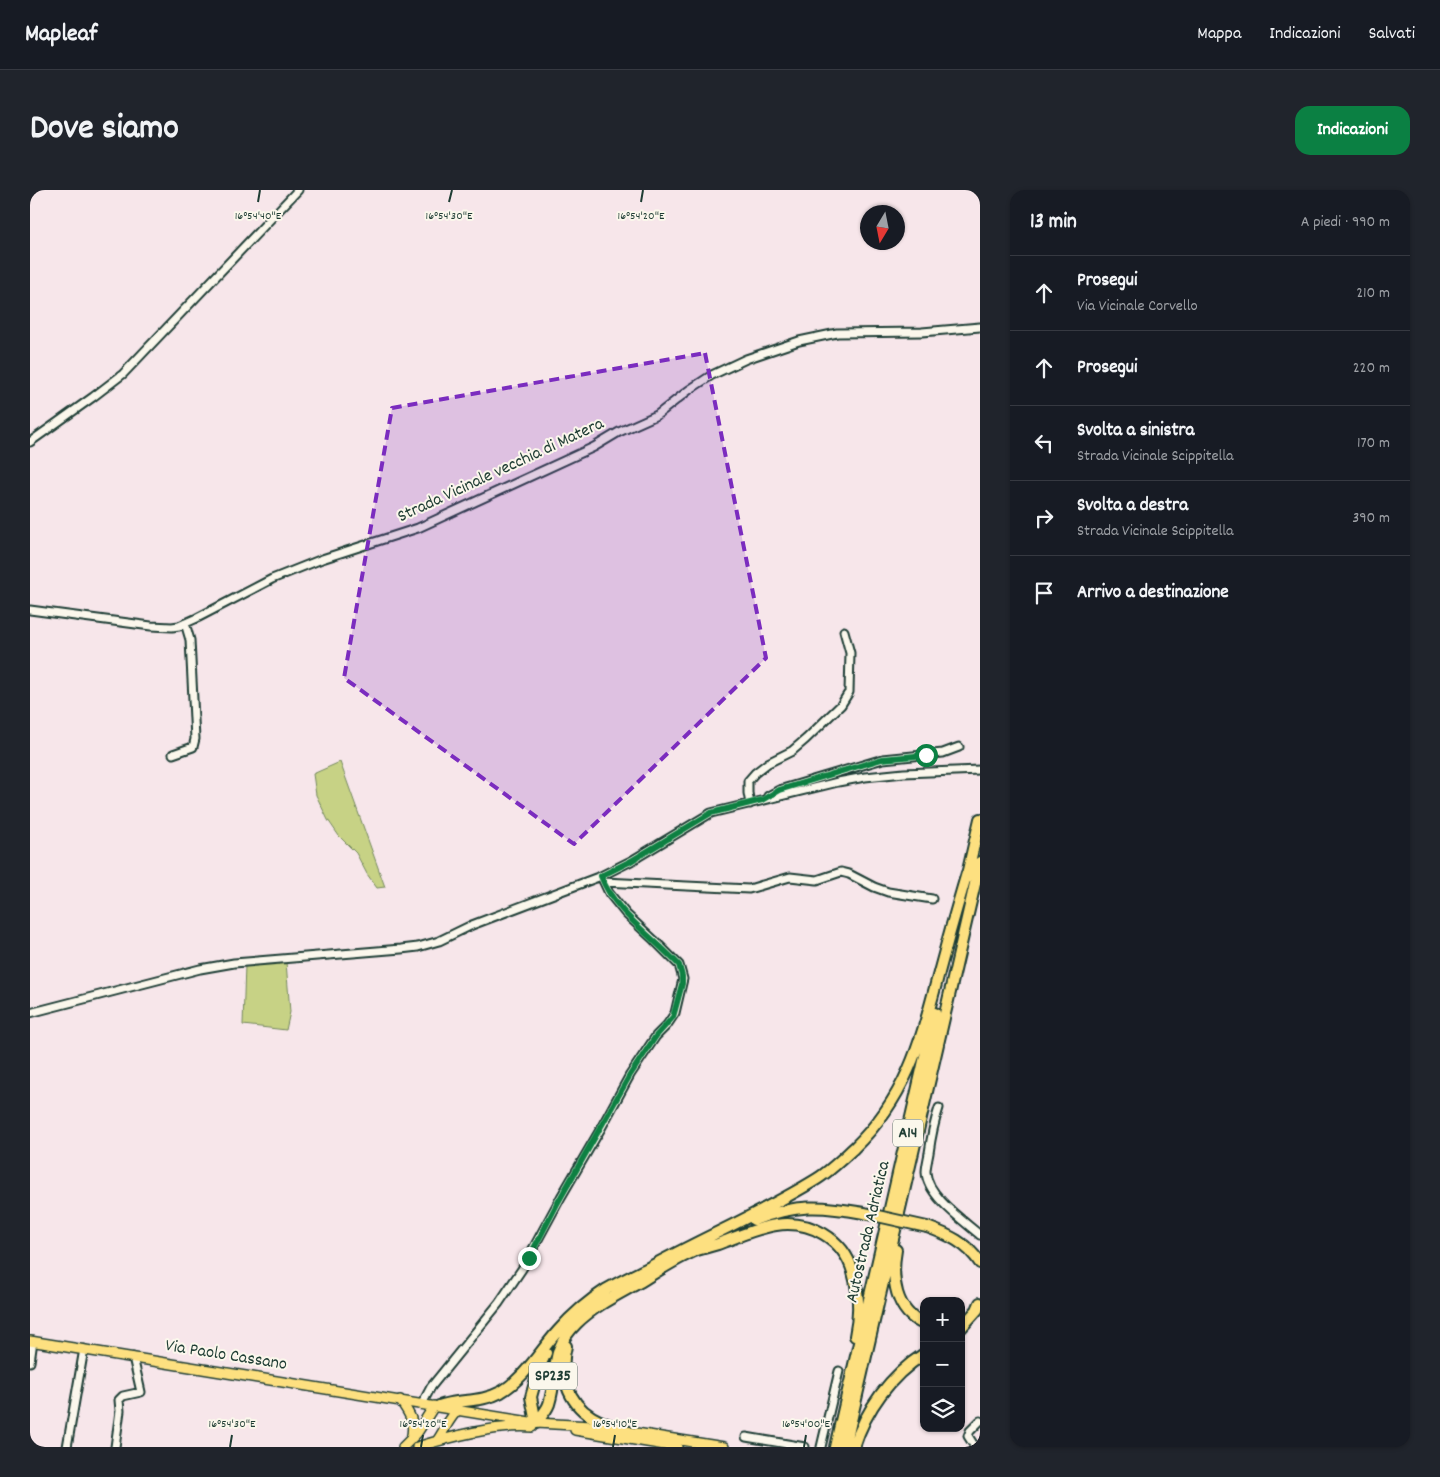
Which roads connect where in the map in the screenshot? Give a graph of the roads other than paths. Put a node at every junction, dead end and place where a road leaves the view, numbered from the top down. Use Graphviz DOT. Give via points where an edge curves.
graph roads {
  1 [pos="298,190"];
  2 [pos="980,328"];
  3 [pos="30,442"];
  4 [pos="30,610"];
  5 [pos="185,624"];
  6 [pos="844,631"];
  7 [pos="959,747"];
  8 [pos="173,754"];
  9 [pos="979,770"];
  10 [pos="762,800"];
  11 [pos="750,804"];
  12 [pos="980,820"];
  13 [pos="980,862"];
  14 [pos="967,873"];
  15 [pos="602,879"];
  16 [pos="932,899"];
  17 [pos="30,1013"];
  18 [pos="939,1108"];
  19 [pos="917,1140"];
  20 [pos="730,1230"];
  21 [pos="980,1235"];
  22 [pos="686,1247"];
  23 [pos="696,1251"];
  24 [pos="980,1263"];
  25 [pos="978,1306"];
  26 [pos="965,1317"];
  27 [pos="920,1322"];
  28 [pos="965,1323"];
  29 [pos="571,1330"];
  30 [pos="551,1340"];
  31 [pos="32,1341"];
  32 [pos="84,1350"];
  33 [pos="920,1356"];
  34 [pos="133,1357"];
  35 [pos="30,1362"];
  36 [pos="839,1371"];
  37 [pos="400,1400"];
  38 [pos="420,1403"];
  39 [pos="439,1406"];
  40 [pos="459,1409"];
  41 [pos="449,1420"];
  42 [pos="980,1421"];
  43 [pos="537,1423"];
  44 [pos="567,1429"];
  45 [pos="629,1432"];
  46 [pos="746,1437"];
  47 [pos="437,1441"];
  48 [pos="410,1445"];
  49 [pos="68,1447"];
  50 [pos="114,1447"];
  51 [pos="677,1447"];
  52 [pos="724,1447"];
  53 [pos="805,1447"];
  54 [pos="821,1447"];
  55 [pos="835,1447"];
  56 [pos="845,1447"];
  57 [pos="854,1447"];
  58 [pos="975,1447"];
  1 -- 3 [label="street" via="123,374"];
  2 -- 5 [label="street, Strada Vicinale vecchia di Matera" via="837,333 808,338 746,360 700,383 658,415 594,447 418,528 272,579"];
  4 -- 5 [label="street, Strada Vicinale vecchia di Matera" via="162,627"];
  5 -- 8 [label="street" via="190,640 195,739 193,747"];
  6 -- 11 [label="street" via="850,653 849,692 841,705 792,751 755,773 748,782"];
  7 -- 10 [label="street" via="943,753 882,759 779,790"];
  9 -- 10 [label="street" via="865,777"];
  10 -- 11 [label="street"];
  11 -- 15 [label="street" via="704,816"];
  12 -- 14 [label="highway, Autostrada Adriatica / A14"];
  13 -- 19 [label="highway, Autostrada Adriatica / A14"];
  14 -- 22 [label="highway" via="920,1043 891,1105 867,1135 819,1178 729,1228"];
  14 -- 55 [label="highway, Autostrada Adriatica / A14"];
  15 -- 16 [label="street" via="749,889 790,877 817,880 841,872 888,892"];
  15 -- 17 [label="street" via="472,925 424,946 234,963"];
  15 -- 38 [label="street" via="626,914 679,965 682,984 675,1013 630,1075 517,1277"];
  18 -- 21 [label="street" via="926,1173 937,1196"];
  19 -- 27 [label="highway" via="895,1258 895,1283 905,1310"];
  19 -- 56 [label="highway, Autostrada Adriatica / A14"];
  20 -- 22 [label="highway"];
  20 -- 23 [label="highway"];
  20 -- 24 [label="highway, bridge" via="771,1213 808,1206 828,1207 944,1233 970,1249"];
  22 -- 30 [label="highway" via="607,1289 564,1324"];
  23 -- 29 [label="highway" via="606,1302"];
  23 -- 55 [label="highway" via="763,1228 796,1225 821,1232 844,1252 850,1261 858,1292 858,1309"];
  25 -- 26 [label="highway"];
  25 -- 28 [label="highway"];
  29 -- 43 [label="highway, SP235" via="557,1354 546,1411"];
  29 -- 45 [label="highway" via="563,1364 571,1396 590,1416"];
  30 -- 39 [label="highway" via="526,1371 502,1391 482,1400"];
  30 -- 43 [label="highway, SP235" via="531,1397"];
  31 -- 32 [label="main road, Via Paolo Cassano"];
  31 -- 35 [label="street"];
  32 -- 34 [label="main road, Via Paolo Cassano"];
  32 -- 49 [label="street"];
  33 -- 57 [label="highway" via="894,1377 876,1399"];
  34 -- 37 [label="main road, Via Paolo Cassano"];
  34 -- 50 [label="street" via="141,1392 119,1400"];
  36 -- 54 [label="street"];
  37 -- 38 [label="main road, Via Paolo Cassano"];
  37 -- 48 [label="main road" via="412,1419 414,1430"];
  38 -- 39 [label="main road, Via Paolo Cassano"];
  39 -- 40 [label="main road, Via Paolo Cassano"];
  39 -- 41 [label="main road"];
  39 -- 48 [label="main road"];
  40 -- 41 [label="main road"];
  40 -- 43 [label="main road, Via Paolo Cassano"];
  41 -- 47 [label="main road"];
  42 -- 58 [label="street" via="968,1436"];
  43 -- 44 [label="main road"];
  43 -- 45 [label="main road"];
  44 -- 47 [label="main road" via="508,1426"];
  44 -- 51 [label="main road"];
  45 -- 52 [label="main road"];
  46 -- 53 [label="street"];
  47 -- 48 [label="main road"];
}
